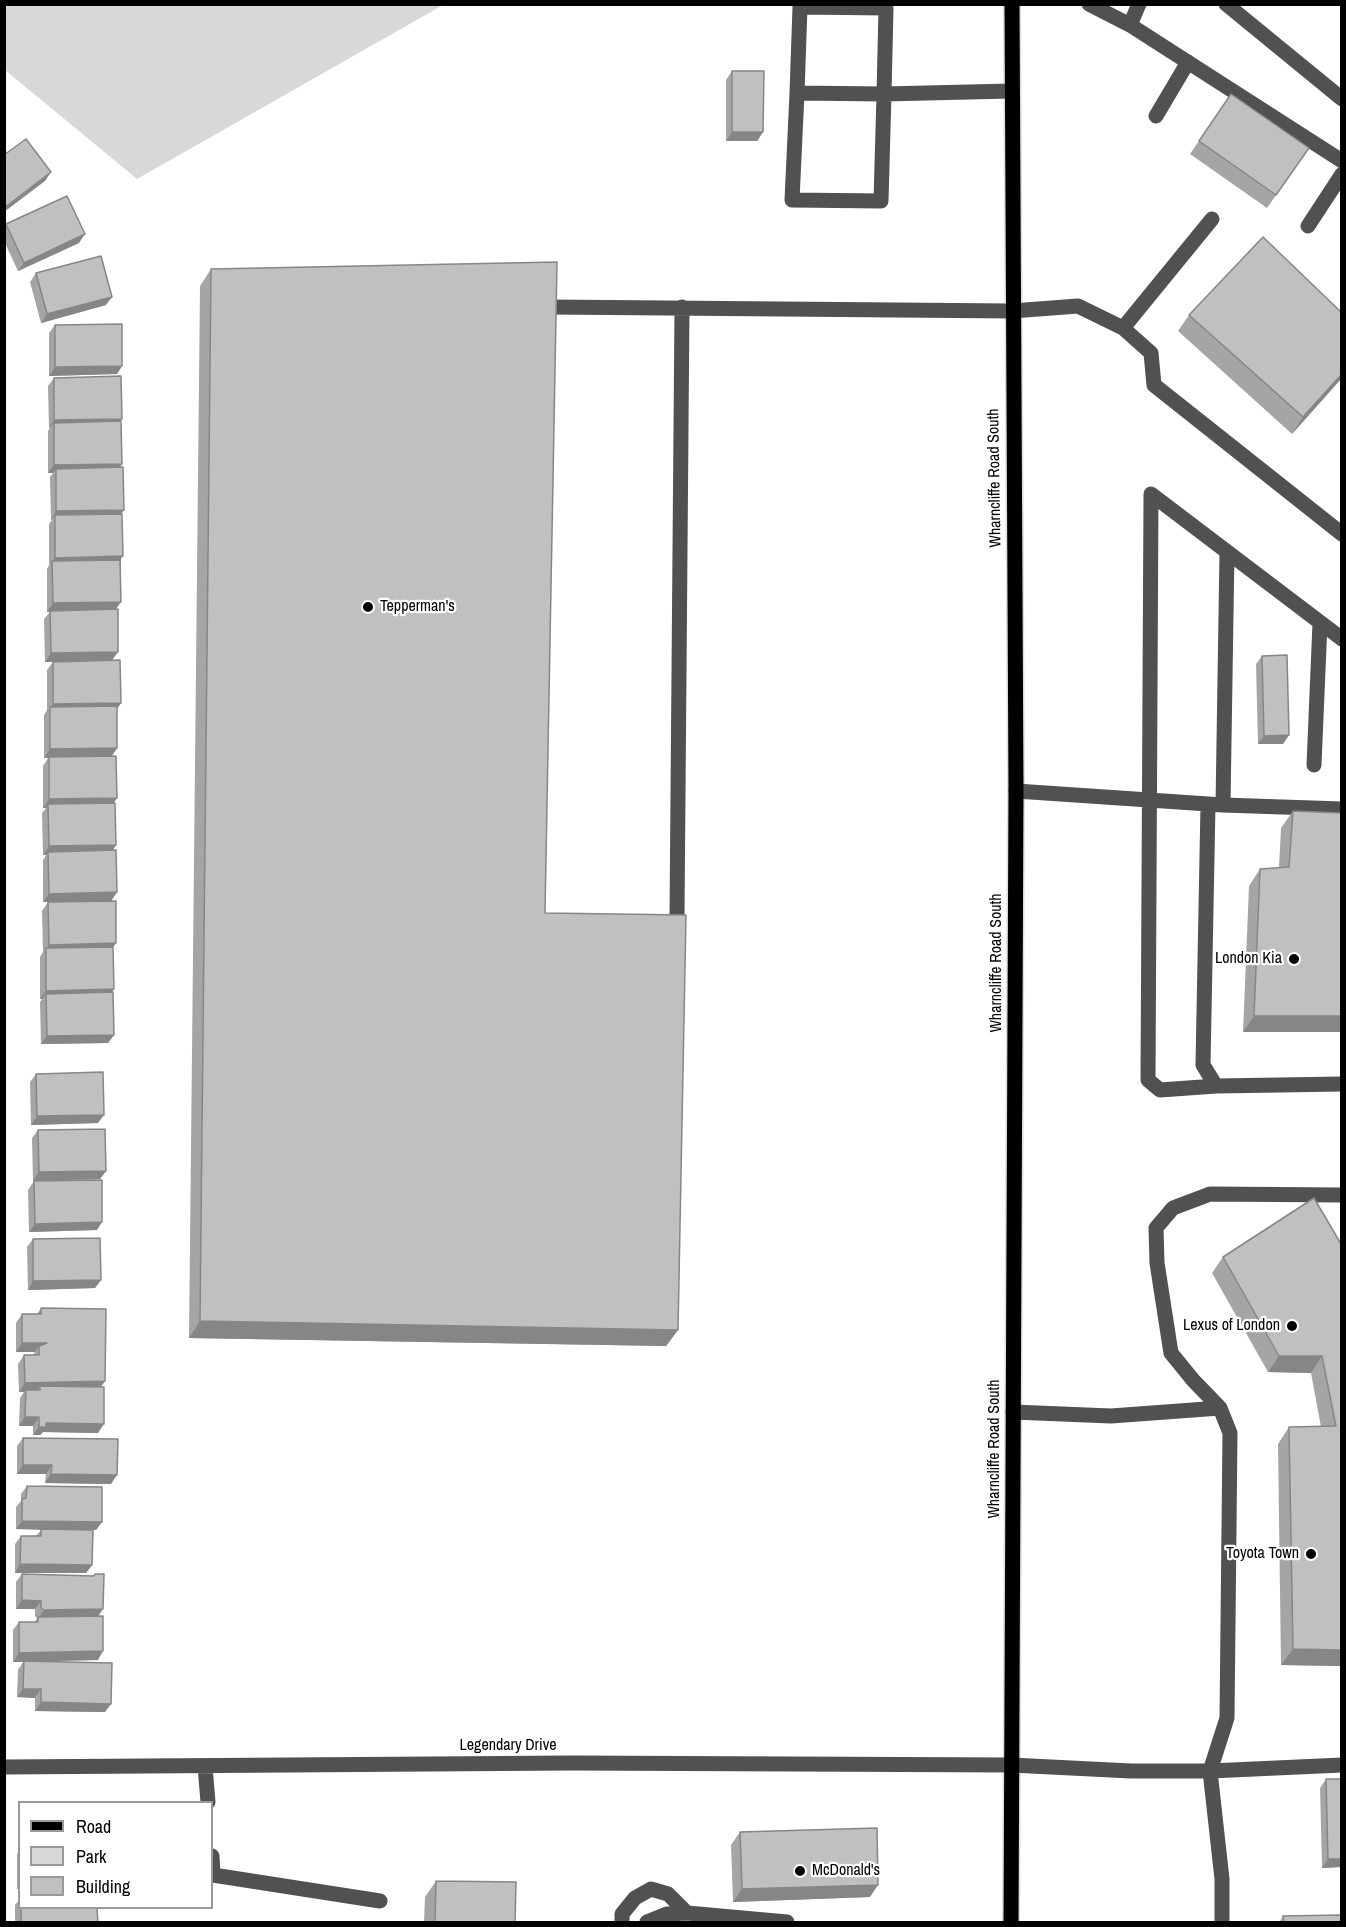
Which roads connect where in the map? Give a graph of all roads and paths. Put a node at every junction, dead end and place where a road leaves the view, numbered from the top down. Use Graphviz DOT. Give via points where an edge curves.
graph roads {
  1 [pos="1012,4"];
  2 [pos="1089,4"];
  3 [pos="1139,4"];
  4 [pos="1226,4"];
  5 [pos="1130,25"];
  6 [pos="1188,62"];
  7 [pos="1011,91"];
  8 [pos="797,93"];
  9 [pos="884,94"];
  10 [pos="1341,99"];
  11 [pos="1156,116"];
  12 [pos="1341,161"];
  13 [pos="1341,174"];
  14 [pos="1212,219"];
  15 [pos="1308,226"];
  16 [pos="550,307"];
  17 [pos="682,307"];
  18 [pos="1012,311"];
  19 [pos="1123,328"];
  20 [pos="1341,534"];
  21 [pos="1227,552"];
  22 [pos="1320,622"];
  23 [pos="1341,639"];
  24 [pos="1314,765"];
  25 [pos="1016,791"];
  26 [pos="1149,801"];
  27 [pos="1215,804"];
  28 [pos="1341,810"];
  29 [pos="677,915"];
  30 [pos="1341,1084"];
  31 [pos="1216,1086"];
  32 [pos="1341,1195"];
  33 [pos="1220,1408"];
  34 [pos="1013,1412"];
  35 [pos="1341,1765"];
  36 [pos="206,1766"];
  37 [pos="1011,1766"];
  38 [pos="4,1767"];
  39 [pos="1210,1771"];
  40 [pos="208,1801"];
  41 [pos="213,1875"];
  42 [pos="380,1900"];
  43 [pos="687,1913"];
  44 [pos="622,1923"];
  45 [pos="647,1923"];
  46 [pos="787,1923"];
  47 [pos="1011,1923"];
  48 [pos="1222,1923"];
  1 -- 7 [label="main road, Wharncliffe Road South"];
  2 -- 5 [label="street"];
  3 -- 5 [label="street"];
  4 -- 10 [label="street"];
  5 -- 6 [label="street"];
  6 -- 11 [label="street"];
  6 -- 12 [label="street"];
  7 -- 9 [label="street"];
  7 -- 18 [label="main road, Wharncliffe Road South"];
  8 -- 9 [label="street"];
  8 -- 9 [label="street" via="800,7 886,8"];
  8 -- 9 [label="street" via="792,200 881,201"];
  13 -- 15 [label="street"];
  14 -- 19 [label="street"];
  16 -- 17 [label="street"];
  17 -- 18 [label="street"];
  17 -- 29 [label="street"];
  18 -- 19 [label="street" via="1078,306"];
  18 -- 25 [label="main road, Wharncliffe Road South"];
  19 -- 20 [label="street" via="1151,353 1154,385"];
  21 -- 22 [label="street"];
  21 -- 26 [label="street" via="1151,494"];
  21 -- 27 [label="street"];
  22 -- 23 [label="street"];
  22 -- 24 [label="street"];
  25 -- 26 [label="street"];
  25 -- 34 [label="main road, Wharncliffe Road South"];
  26 -- 27 [label="street"];
  26 -- 31 [label="street" via="1148,1080 1160,1090"];
  27 -- 28 [label="street"];
  27 -- 31 [label="street" via="1203,1065"];
  30 -- 31 [label="street"];
  32 -- 33 [label="street" via="1210,1194 1173,1208 1156,1228 1157,1263 1171,1353"];
  33 -- 34 [label="street" via="1111,1416"];
  33 -- 39 [label="street" via="1230,1433 1227,1718"];
  34 -- 37 [label="main road, Wharncliffe Road South"];
  35 -- 39 [label="street, Legendary Drive"];
  36 -- 37 [label="street, Legendary Drive"];
  36 -- 38 [label="street, Legendary Drive"];
  36 -- 40 [label="street"];
  37 -- 39 [label="street, Legendary Drive"];
  37 -- 47 [label="main road, Wharncliffe Road South"];
  39 -- 48 [label="street" via="1222,1880"];
  41 -- 42 [label="street"];
  43 -- 44 [label="street" via="668,1894 651,1889 635,1898 622,1914"];
  43 -- 45 [label="street" via="667,1914"];
  43 -- 46 [label="street"];
}
